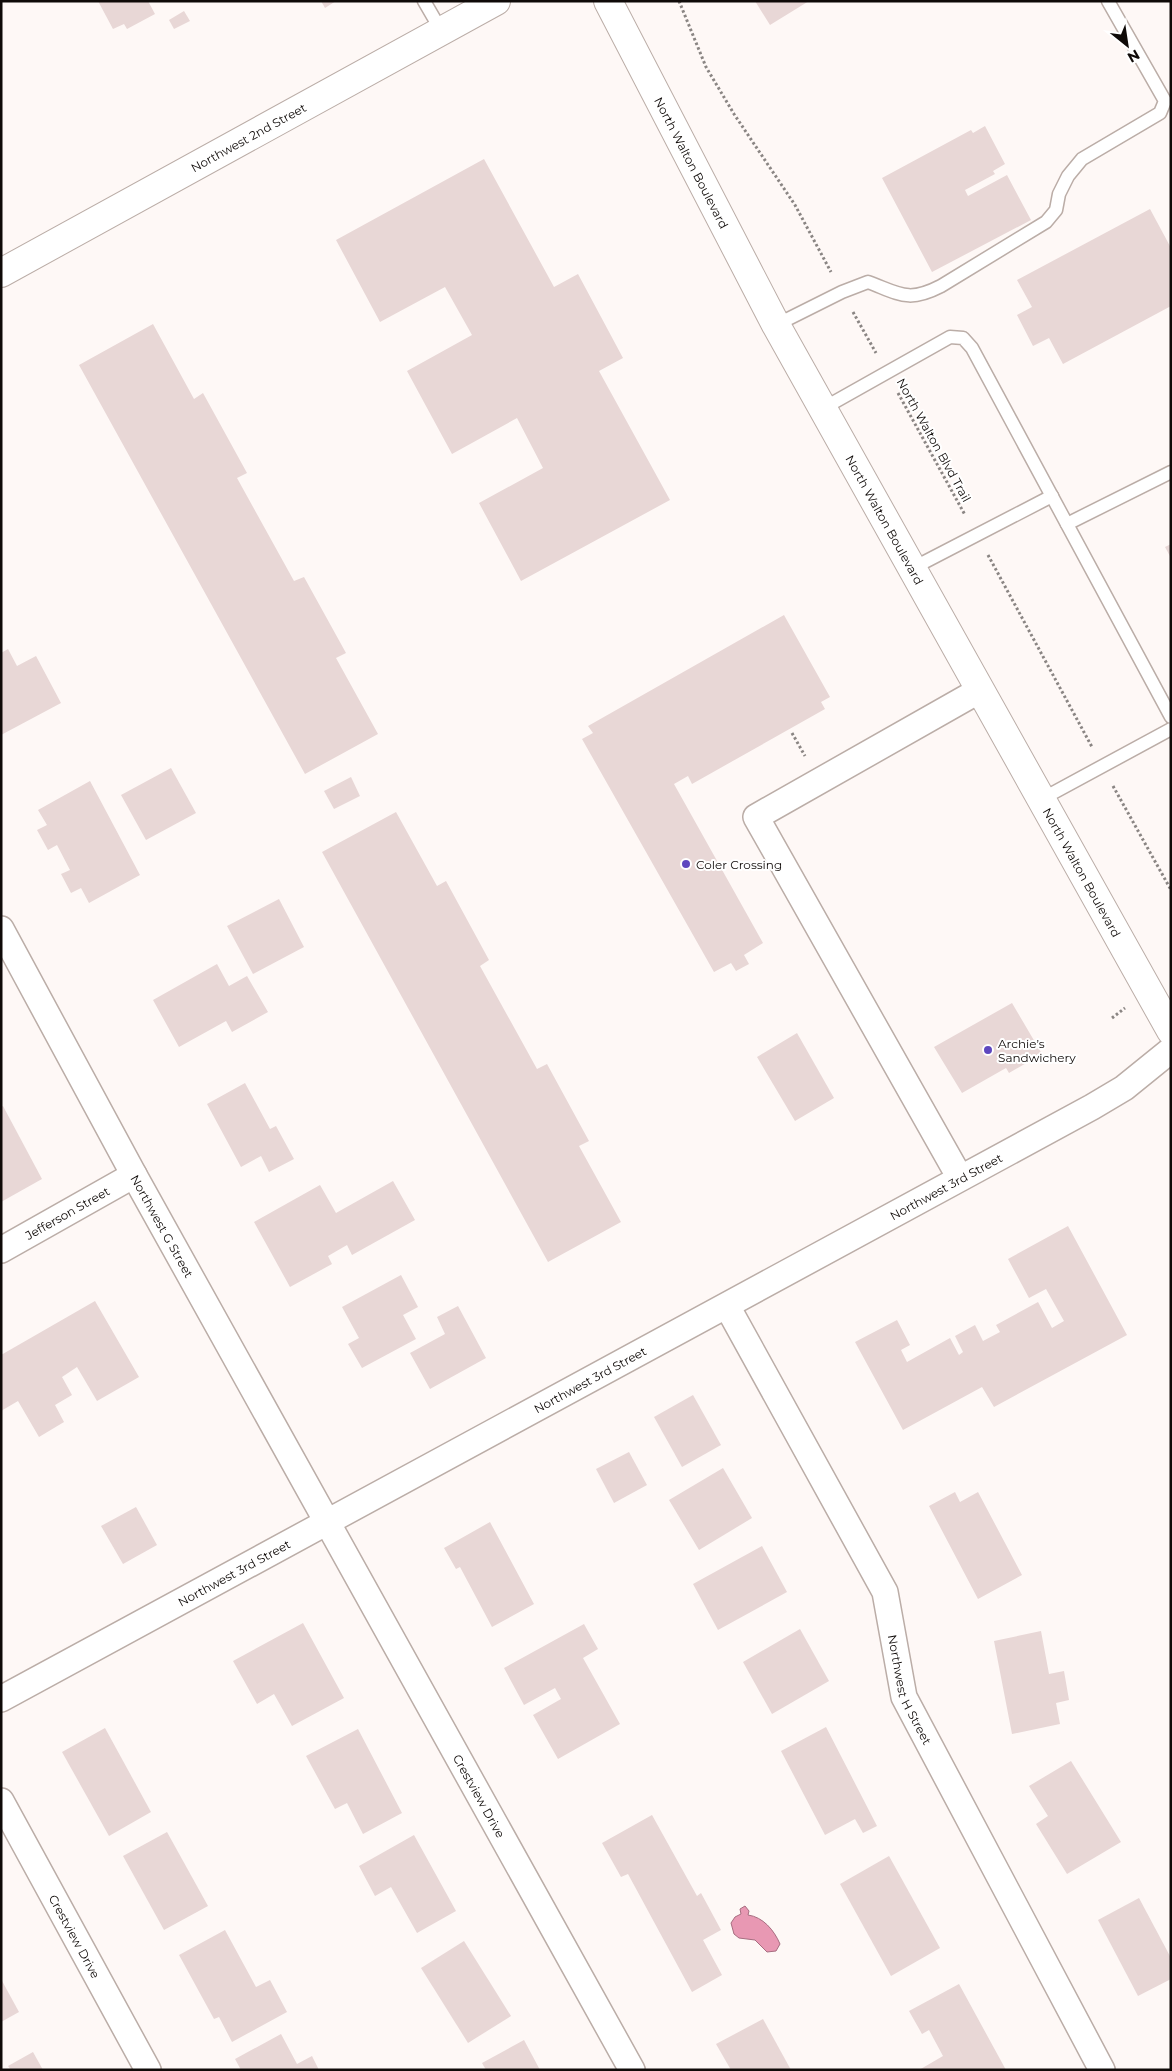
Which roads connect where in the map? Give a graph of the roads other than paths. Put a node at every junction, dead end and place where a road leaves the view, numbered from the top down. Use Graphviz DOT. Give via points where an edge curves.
graph roads {
  1 [pos="424,1"];
  2 [pos="496,1"];
  3 [pos="608,1"];
  4 [pos="1108,1"];
  5 [pos="442,32"];
  6 [pos="1,273"];
  7 [pos="776,325"];
  8 [pos="822,408"];
  9 [pos="1171,472"];
  10 [pos="1052,496"];
  11 [pos="1067,524"];
  12 [pos="913,568"];
  13 [pos="980,690"];
  14 [pos="1171,717"];
  15 [pos="1171,729"];
  16 [pos="1040,800"];
  17 [pos="1,929"];
  18 [pos="1171,1032"];
  19 [pos="1171,1050"];
  20 [pos="134,1175"];
  21 [pos="960,1178"];
  22 [pos="1,1250"];
  23 [pos="727,1306"];
  24 [pos="328,1520"];
  25 [pos="1,1698"];
  26 [pos="1,1801"];
  27 [pos="148,2070"];
  28 [pos="632,2070"];
  29 [pos="1102,2070"];
  1 -- 5 [label="lane"];
  2 -- 5 [label="main road, Northwest 2nd Street"];
  3 -- 7 [label="main road, North Walton Boulevard"];
  4 -- 7 [label="lane" via="1165,101 1160,113 1082,159 1068,176 1056,210 1046,222 940,286 909,297 868,282"];
  5 -- 6 [label="main road, Northwest 2nd Street"];
  7 -- 8 [label="main road, North Walton Boulevard"];
  8 -- 10 [label="lane" via="950,337 963,338 972,348"];
  8 -- 12 [label="main road, North Walton Boulevard"];
  9 -- 11 [label="lane"];
  10 -- 11 [label="lane"];
  10 -- 12 [label="lane"];
  11 -- 14 [label="lane"];
  12 -- 13 [label="main road, North Walton Boulevard"];
  13 -- 16 [label="main road, North Walton Boulevard"];
  13 -- 21 [label="street" via="756,817"];
  15 -- 16 [label="lane"];
  16 -- 18 [label="main road, North Walton Boulevard"];
  17 -- 20 [label="street, Northwest G Street"];
  19 -- 21 [label="street, Northwest 3rd Street" via="1124,1088"];
  20 -- 22 [label="street, Jefferson Street"];
  20 -- 24 [label="street, Northwest G Street"];
  21 -- 23 [label="street, Northwest 3rd Street"];
  23 -- 24 [label="street, Northwest 3rd Street"];
  23 -- 29 [label="street, Northwest H Street" via="886,1592 904,1697"];
  24 -- 25 [label="street, Northwest 3rd Street"];
  24 -- 28 [label="street, Crestview Drive"];
  26 -- 27 [label="street, Crestview Drive"];
}
